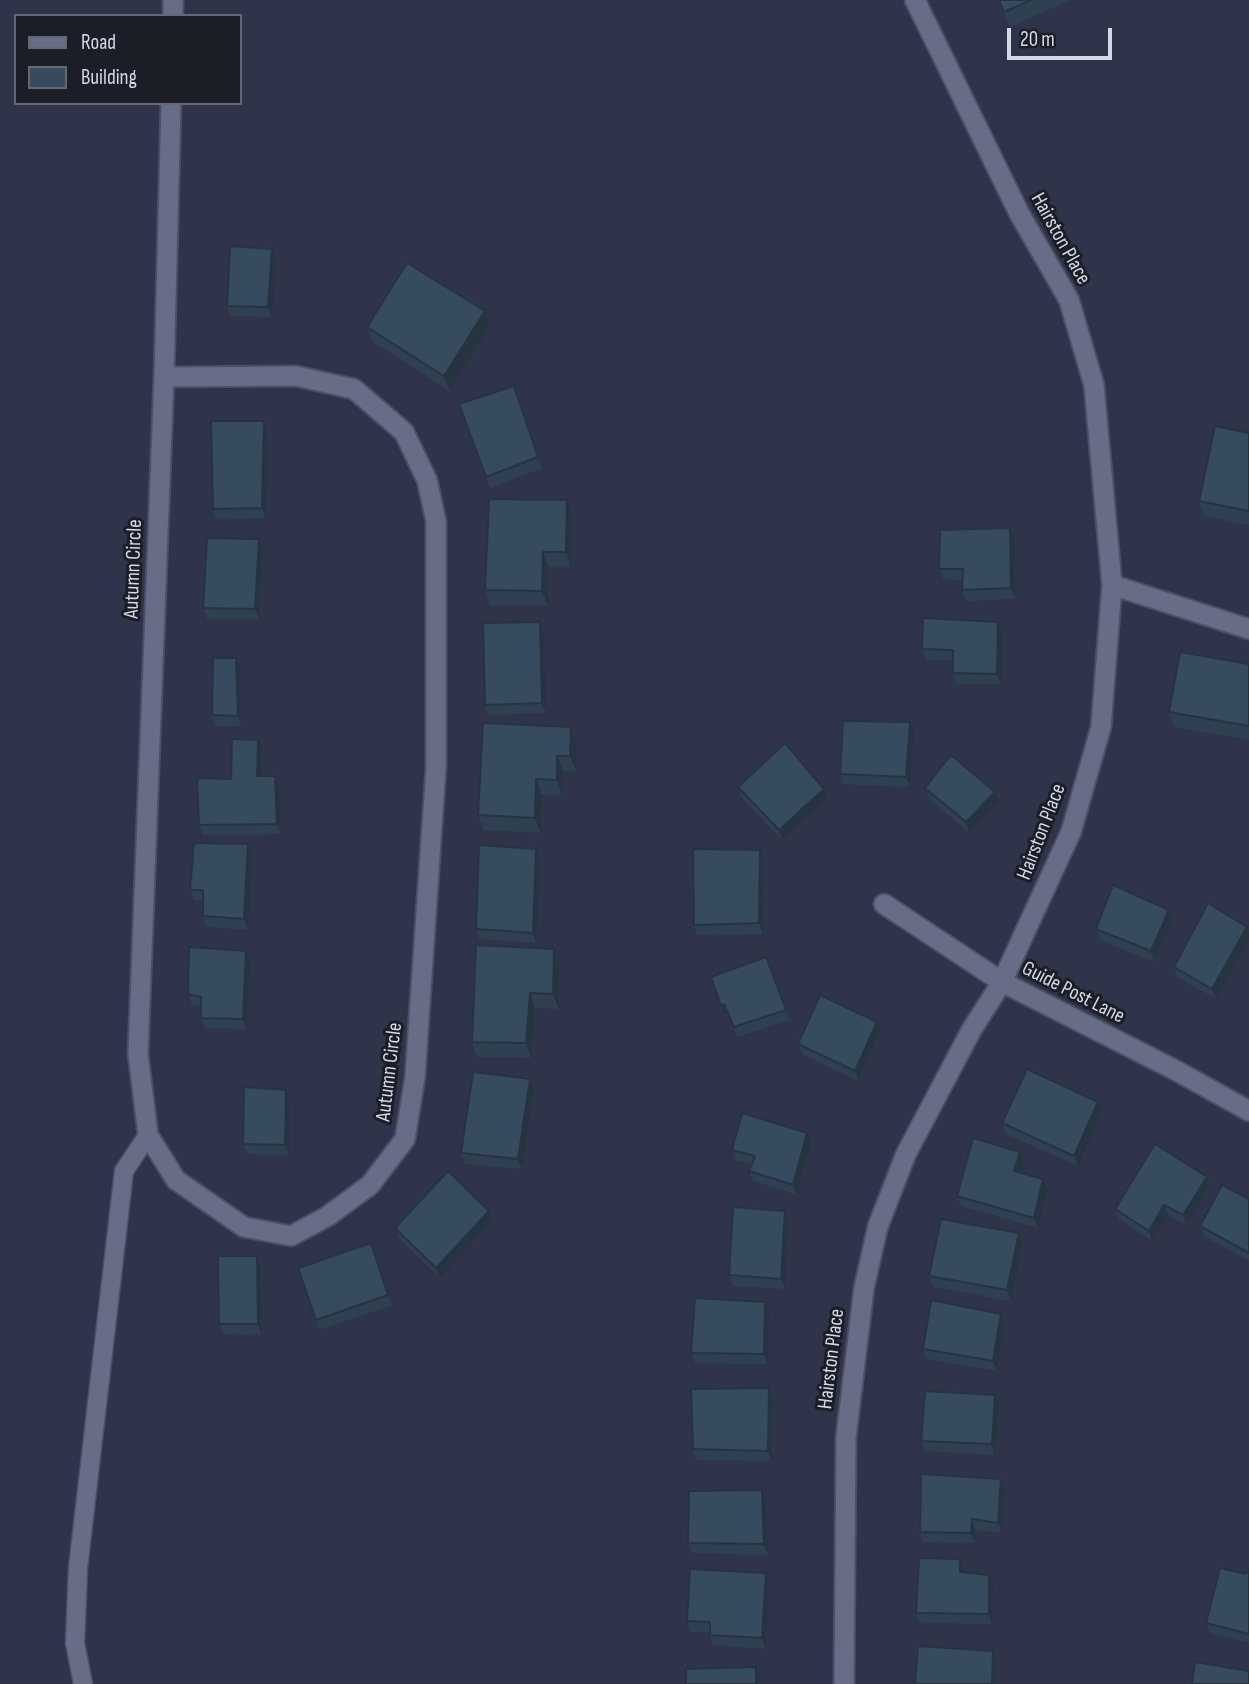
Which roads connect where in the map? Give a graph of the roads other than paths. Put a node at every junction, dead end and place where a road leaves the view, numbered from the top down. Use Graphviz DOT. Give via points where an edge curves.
graph roads {
  1 [pos="915,0"];
  2 [pos="171,105"];
  3 [pos="164,377"];
  4 [pos="1112,585"];
  5 [pos="1249,629"];
  6 [pos="884,904"];
  7 [pos="1002,982"];
  8 [pos="1249,1111"];
  9 [pos="148,1135"];
  10 [pos="83,1684"];
  11 [pos="844,1684"];
  1 -- 4 [label="street, Hairston Place" via="1019,213 1069,300 1094,385"];
  2 -- 3 [label="street, Autumn Circle"];
  3 -- 9 [label="street, Autumn Circle" via="138,1054"];
  3 -- 9 [label="street, Autumn Circle" via="296,376 320,381 354,389 404,432 427,480 436,521 436,766 413,1089 405,1139 370,1185 291,1237 244,1227 176,1180"];
  4 -- 5 [label="street"];
  4 -- 7 [label="street, Hairston Place" via="1101,727 1071,832"];
  6 -- 7 [label="street, Guide Post Lane"];
  7 -- 8 [label="street, Guide Post Lane"];
  7 -- 11 [label="street, Hairston Place" via="906,1154 877,1226 864,1288 846,1437"];
  9 -- 10 [label="lane" via="124,1171 78,1568 75,1643"];
}
